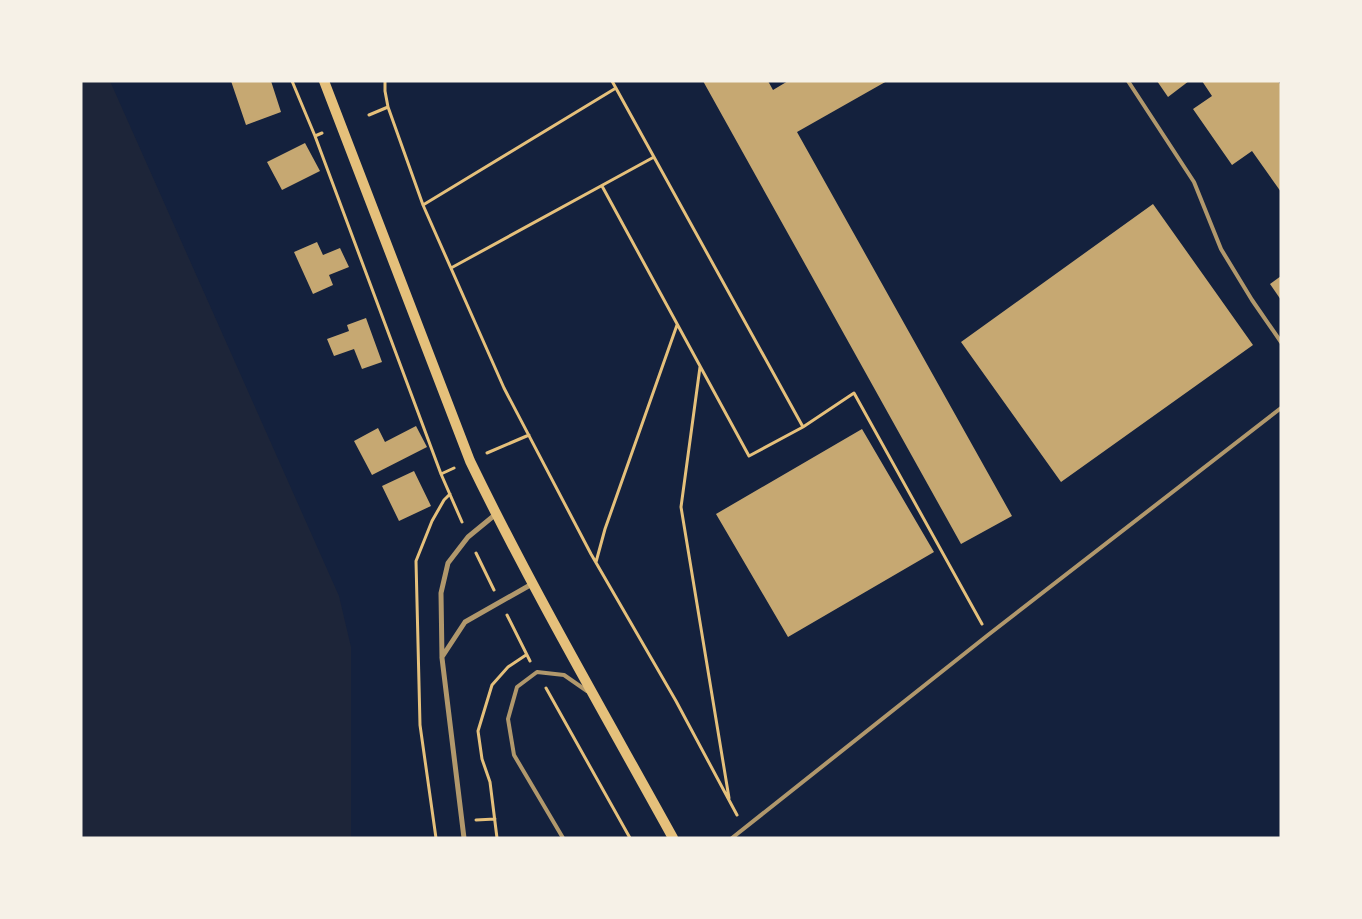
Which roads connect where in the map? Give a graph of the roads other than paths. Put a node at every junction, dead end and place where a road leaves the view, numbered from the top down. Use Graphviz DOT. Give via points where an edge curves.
graph roads {
  1 [pos="324,81"];
  2 [pos="1128,81"];
  3 [pos="1281,342"];
  4 [pos="1281,408"];
  5 [pos="496,514"];
  6 [pos="532,584"];
  7 [pos="442,658"];
  8 [pos="595,696"];
  9 [pos="464,838"];
  10 [pos="563,838"];
  11 [pos="673,838"];
  12 [pos="732,838"];
  1 -- 5 [label="main road" via="466,452"];
  2 -- 3 [label="lane" via="1194,182 1221,249"];
  4 -- 12 [label="lane"];
  5 -- 6 [label="main road"];
  5 -- 7 [label="street" via="468,537 448,563 441,593"];
  6 -- 7 [label="street" via="465,622"];
  6 -- 8 [label="main road"];
  7 -- 9 [label="street"];
  8 -- 10 [label="lane" via="564,675 537,672 517,687 508,720 514,756"];
  8 -- 11 [label="main road"];
}
